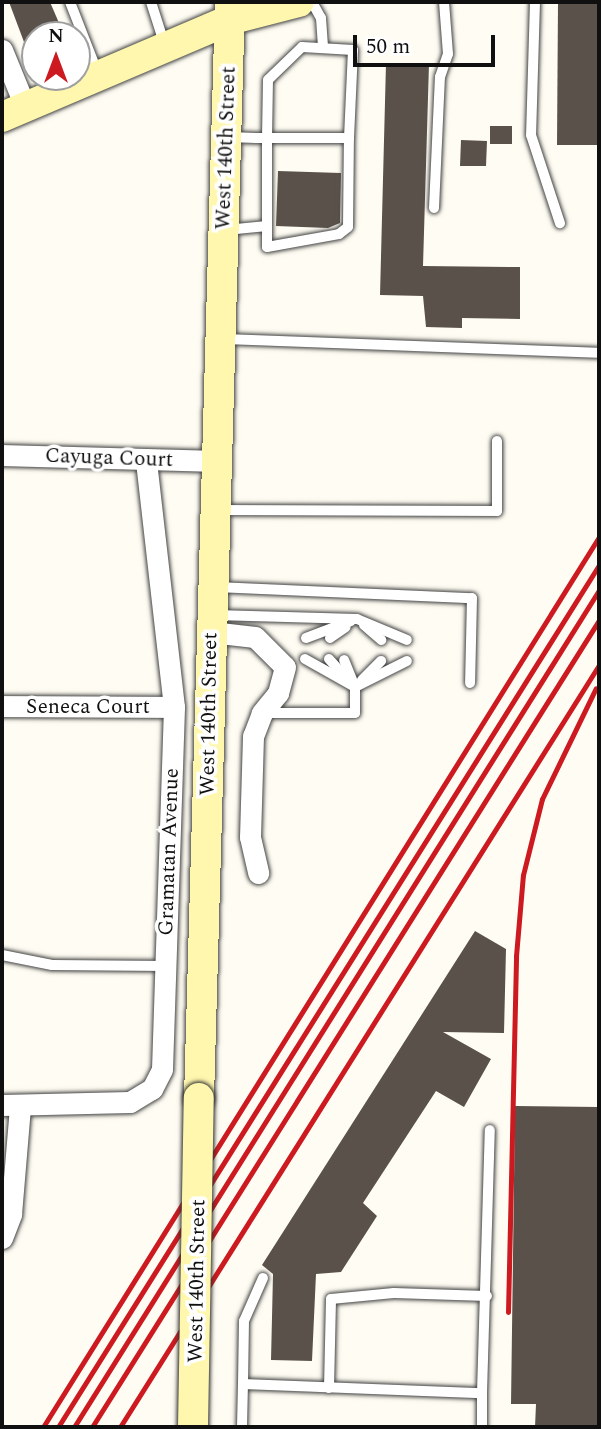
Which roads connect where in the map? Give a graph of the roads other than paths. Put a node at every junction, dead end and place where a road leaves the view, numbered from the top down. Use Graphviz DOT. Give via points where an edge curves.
graph roads {
  1 [pos="70,2"];
  2 [pos="151,2"];
  3 [pos="299,2"];
  4 [pos="312,2"];
  5 [pos="444,2"];
  6 [pos="535,2"];
  7 [pos="230,11"];
  8 [pos="166,47"];
  9 [pos="323,48"];
  10 [pos="2,50"];
  11 [pos="99,75"];
  12 [pos="14,112"];
  13 [pos="226,137"];
  14 [pos="267,138"];
  15 [pos="349,138"];
  16 [pos="434,208"];
  17 [pos="560,223"];
  18 [pos="267,226"];
  19 [pos="223,230"];
  20 [pos="220,339"];
  21 [pos="599,353"];
  22 [pos="497,441"];
  23 [pos="2,455"];
  24 [pos="146,460"];
  25 [pos="217,461"];
  26 [pos="215,510"];
  27 [pos="212,611"];
  28 [pos="357,619"];
  29 [pos="311,638"];
  30 [pos="330,638"];
  31 [pos="345,639"];
  32 [pos="407,640"];
  33 [pos="310,659"];
  34 [pos="329,659"];
  35 [pos="344,660"];
  36 [pos="369,660"];
  37 [pos="387,661"];
  38 [pos="407,662"];
  39 [pos="470,683"];
  40 [pos="355,687"];
  41 [pos="2,706"];
  42 [pos="174,708"];
  43 [pos="262,713"];
  44 [pos="258,873"];
  45 [pos="2,955"];
  46 [pos="166,965"];
  47 [pos="11,1106"];
  48 [pos="490,1130"];
  49 [pos="2,1238"];
  50 [pos="263,1278"];
  51 [pos="487,1296"];
  52 [pos="243,1384"];
  53 [pos="329,1388"];
  54 [pos="482,1393"];
  55 [pos="193,1427"];
  56 [pos="242,1427"];
  57 [pos="482,1427"];
  1 -- 11 [label="lane"];
  2 -- 8 [label="lane"];
  3 -- 7 [label="main road"];
  4 -- 9 [label="lane" via="321,18"];
  5 -- 16 [label="lane" via="448,54 440,77"];
  6 -- 17 [label="lane" via="531,135"];
  7 -- 8 [label="main road"];
  7 -- 13 [label="main road, West 140th Street"];
  8 -- 11 [label="main road"];
  9 -- 14 [label="lane" via="302,47 268,80"];
  9 -- 15 [label="lane" via="353,50"];
  10 -- 12 [label="street"];
  11 -- 12 [label="main road"];
  13 -- 14 [label="lane"];
  13 -- 19 [label="main road, West 140th Street"];
  14 -- 15 [label="lane"];
  14 -- 18 [label="lane"];
  15 -- 18 [label="lane" via="348,227 340,234 267,247"];
  18 -- 19 [label="lane"];
  19 -- 20 [label="main road, West 140th Street"];
  20 -- 21 [label="lane"];
  20 -- 25 [label="main road, West 140th Street"];
  22 -- 26 [label="lane" via="497,511"];
  23 -- 24 [label="street, Cayuga Court"];
  24 -- 25 [label="street, Cayuga Court"];
  24 -- 42 [label="street, Gramatan Avenue"];
  25 -- 26 [label="main road, West 140th Street"];
  26 -- 27 [label="main road, West 140th Street"];
  27 -- 28 [label="lane"];
  27 -- 39 [label="lane" via="472,598"];
  27 -- 43 [label="street" via="255,637 285,667 278,693"];
  27 -- 55 [label="main road, West 140th Street, bridge"];
  28 -- 28 [label="lane" via="381,640"];
  28 -- 29 [label="lane"];
  28 -- 30 [label="lane"];
  28 -- 31 [label="lane"];
  28 -- 32 [label="lane"];
  33 -- 40 [label="lane"];
  34 -- 40 [label="lane"];
  35 -- 40 [label="lane"];
  36 -- 40 [label="lane"];
  37 -- 40 [label="lane"];
  38 -- 40 [label="lane"];
  40 -- 43 [label="lane" via="355,713"];
  41 -- 42 [label="street, Seneca Court"];
  42 -- 46 [label="street, Gramatan Avenue"];
  43 -- 44 [label="street" via="253,736 250,837"];
  45 -- 46 [label="lane" via="52,965"];
  46 -- 47 [label="street, Gramatan Avenue" via="162,1069 152,1089 130,1102"];
  47 -- 49 [label="street" via="11,1214"];
  48 -- 51 [label="lane"];
  50 -- 52 [label="lane" via="244,1321"];
  51 -- 53 [label="lane" via="394,1293 331,1299"];
  51 -- 54 [label="lane"];
  52 -- 53 [label="lane"];
  52 -- 56 [label="lane"];
  53 -- 54 [label="lane"];
  54 -- 57 [label="lane"];
}
